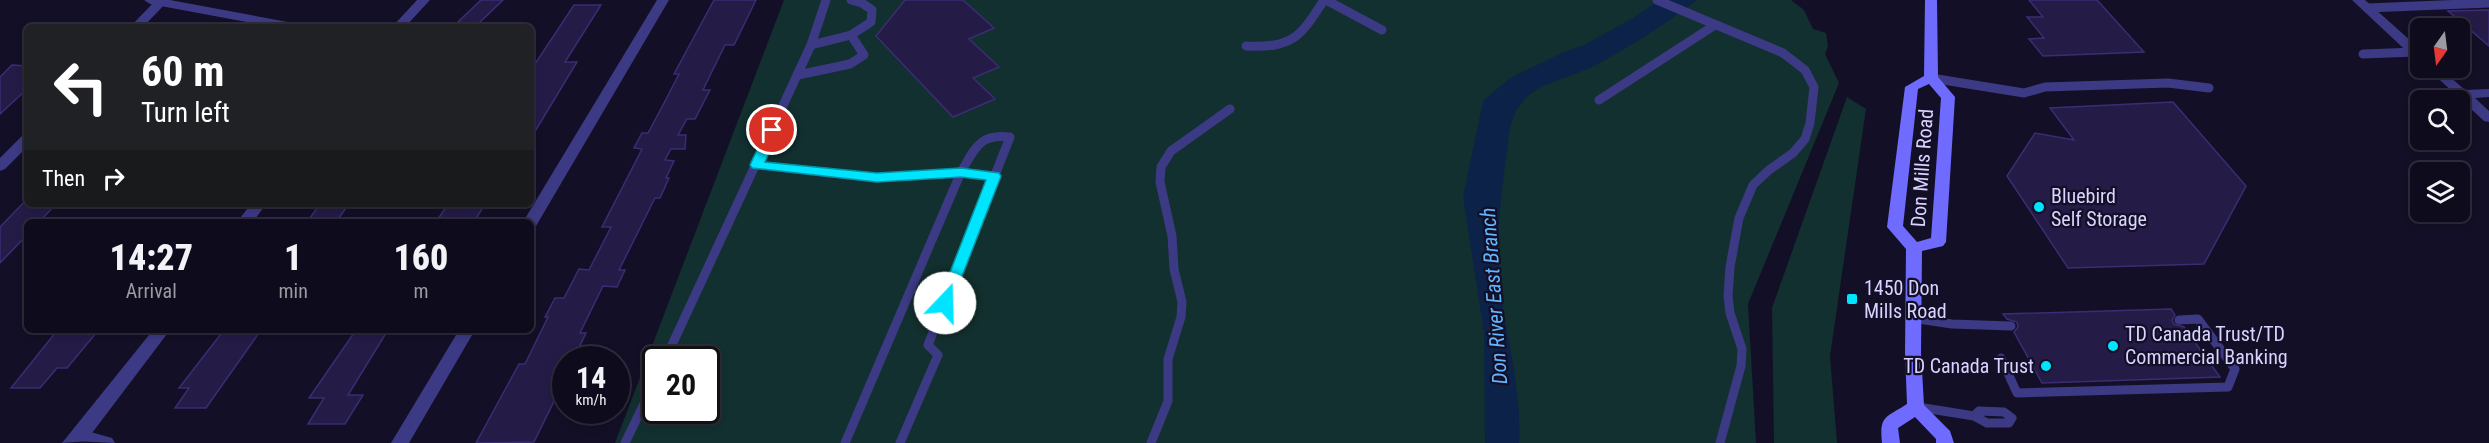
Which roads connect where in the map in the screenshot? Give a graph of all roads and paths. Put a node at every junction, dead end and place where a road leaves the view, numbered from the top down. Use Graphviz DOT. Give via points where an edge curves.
graph roads {
  1 [pos="424,0"];
  2 [pos="663,0"];
  3 [pos="826,0"];
  4 [pos="851,0"];
  5 [pos="1325,0"];
  6 [pos="1657,0"];
  7 [pos="1931,0"];
  8 [pos="158,1"];
  9 [pos="2489,3"];
  10 [pos="2362,4"];
  11 [pos="139,24"];
  12 [pos="277,24"];
  13 [pos="401,24"];
  14 [pos="1715,25"];
  15 [pos="1382,30"];
  16 [pos="851,36"];
  17 [pos="811,45"];
  18 [pos="1246,46"];
  19 [pos="2410,47"];
  20 [pos="2363,54"];
  21 [pos="2410,54"];
  22 [pos="798,75"];
  23 [pos="1931,78"];
  24 [pos="2444,78"];
  25 [pos="2209,88"];
  26 [pos="2458,90"];
  27 [pos="2489,93"];
  28 [pos="2470,94"];
  29 [pos="1599,100"];
  30 [pos="2470,101"];
  31 [pos="1230,109"];
  32 [pos="2489,118"];
  33 [pos="24,142"];
  34 [pos="757,165"];
  35 [pos="0,166"];
  36 [pos="961,172"];
  37 [pos="994,176"];
  38 [pos="257,207"];
  39 [pos="247,219"];
  40 [pos="533,219"];
  41 [pos="1914,248"];
  42 [pos="1912,318"];
  43 [pos="2179,320"];
  44 [pos="2011,326"];
  45 [pos="160,333"];
  46 [pos="465,333"];
  47 [pos="671,346"];
  48 [pos="2001,358"];
  49 [pos="1916,407"];
  50 [pos="642,408"];
  51 [pos="1974,416"];
  52 [pos="76,440"];
  53 [pos="106,443"];
  54 [pos="400,443"];
  55 [pos="625,443"];
  56 [pos="845,443"];
  57 [pos="900,443"];
  58 [pos="1151,443"];
  59 [pos="1720,443"];
  60 [pos="1891,443"];
  61 [pos="1945,443"];
  1 -- 13 [label="street"];
  2 -- 40 [label="street"];
  3 -- 17 [label="lane"];
  4 -- 16 [label="lane" via="872,10 871,22"];
  5 -- 15 [label="lane"];
  5 -- 18 [label="lane" via="1301,34 1283,42"];
  6 -- 14 [label="lane"];
  7 -- 23 [label="main road"];
  8 -- 11 [label="street"];
  8 -- 12 [label="street"];
  9 -- 10 [label="lane"];
  10 -- 19 [label="street"];
  14 -- 29 [label="lane"];
  14 -- 59 [label="lane" via="1783,53 1813,78 1814,92 1806,138 1792,154 1761,174 1746,195 1728,279 1729,307 1743,352"];
  16 -- 17 [label="lane"];
  16 -- 22 [label="lane" via="864,54 850,64"];
  17 -- 22 [label="lane"];
  20 -- 21 [label="lane"];
  22 -- 34 [label="lane"];
  23 -- 25 [label="lane" via="2024,93 2045,87 2168,83"];
  23 -- 41 [label="main road, Don Mills Road" via="1912,87 1895,227"];
  23 -- 41 [label="main road, Don Mills Road" via="1948,97 1938,242"];
  24 -- 26 [label="street"];
  27 -- 28 [label="street"];
  30 -- 32 [label="street"];
  31 -- 58 [label="lane" via="1171,152 1161,167 1160,182 1182,302 1168,359 1168,401"];
  33 -- 35 [label="street"];
  34 -- 36 [label="lane" via="877,178"];
  34 -- 47 [label="lane"];
  36 -- 37 [label="lane"];
  36 -- 37 [label="lane" via="984,138 994,134 1010,137"];
  36 -- 56 [label="lane"];
  37 -- 57 [label="lane" via="928,345 938,355"];
  38 -- 39 [label="street"];
  41 -- 42 [label="main road, Don Mills Road"];
  42 -- 44 [label="lane"];
  42 -- 49 [label="main road, Don Mills Road"];
  43 -- 48 [label="lane" via="2198,319 2235,369 2228,387 2017,393"];
  45 -- 52 [label="street"];
  46 -- 54 [label="street"];
  49 -- 51 [label="lane"];
  49 -- 60 [label="main road" via="1889,425"];
  49 -- 61 [label="main road" via="1944,436"];
  50 -- 55 [label="lane"];
  52 -- 53 [label="street"];
}
